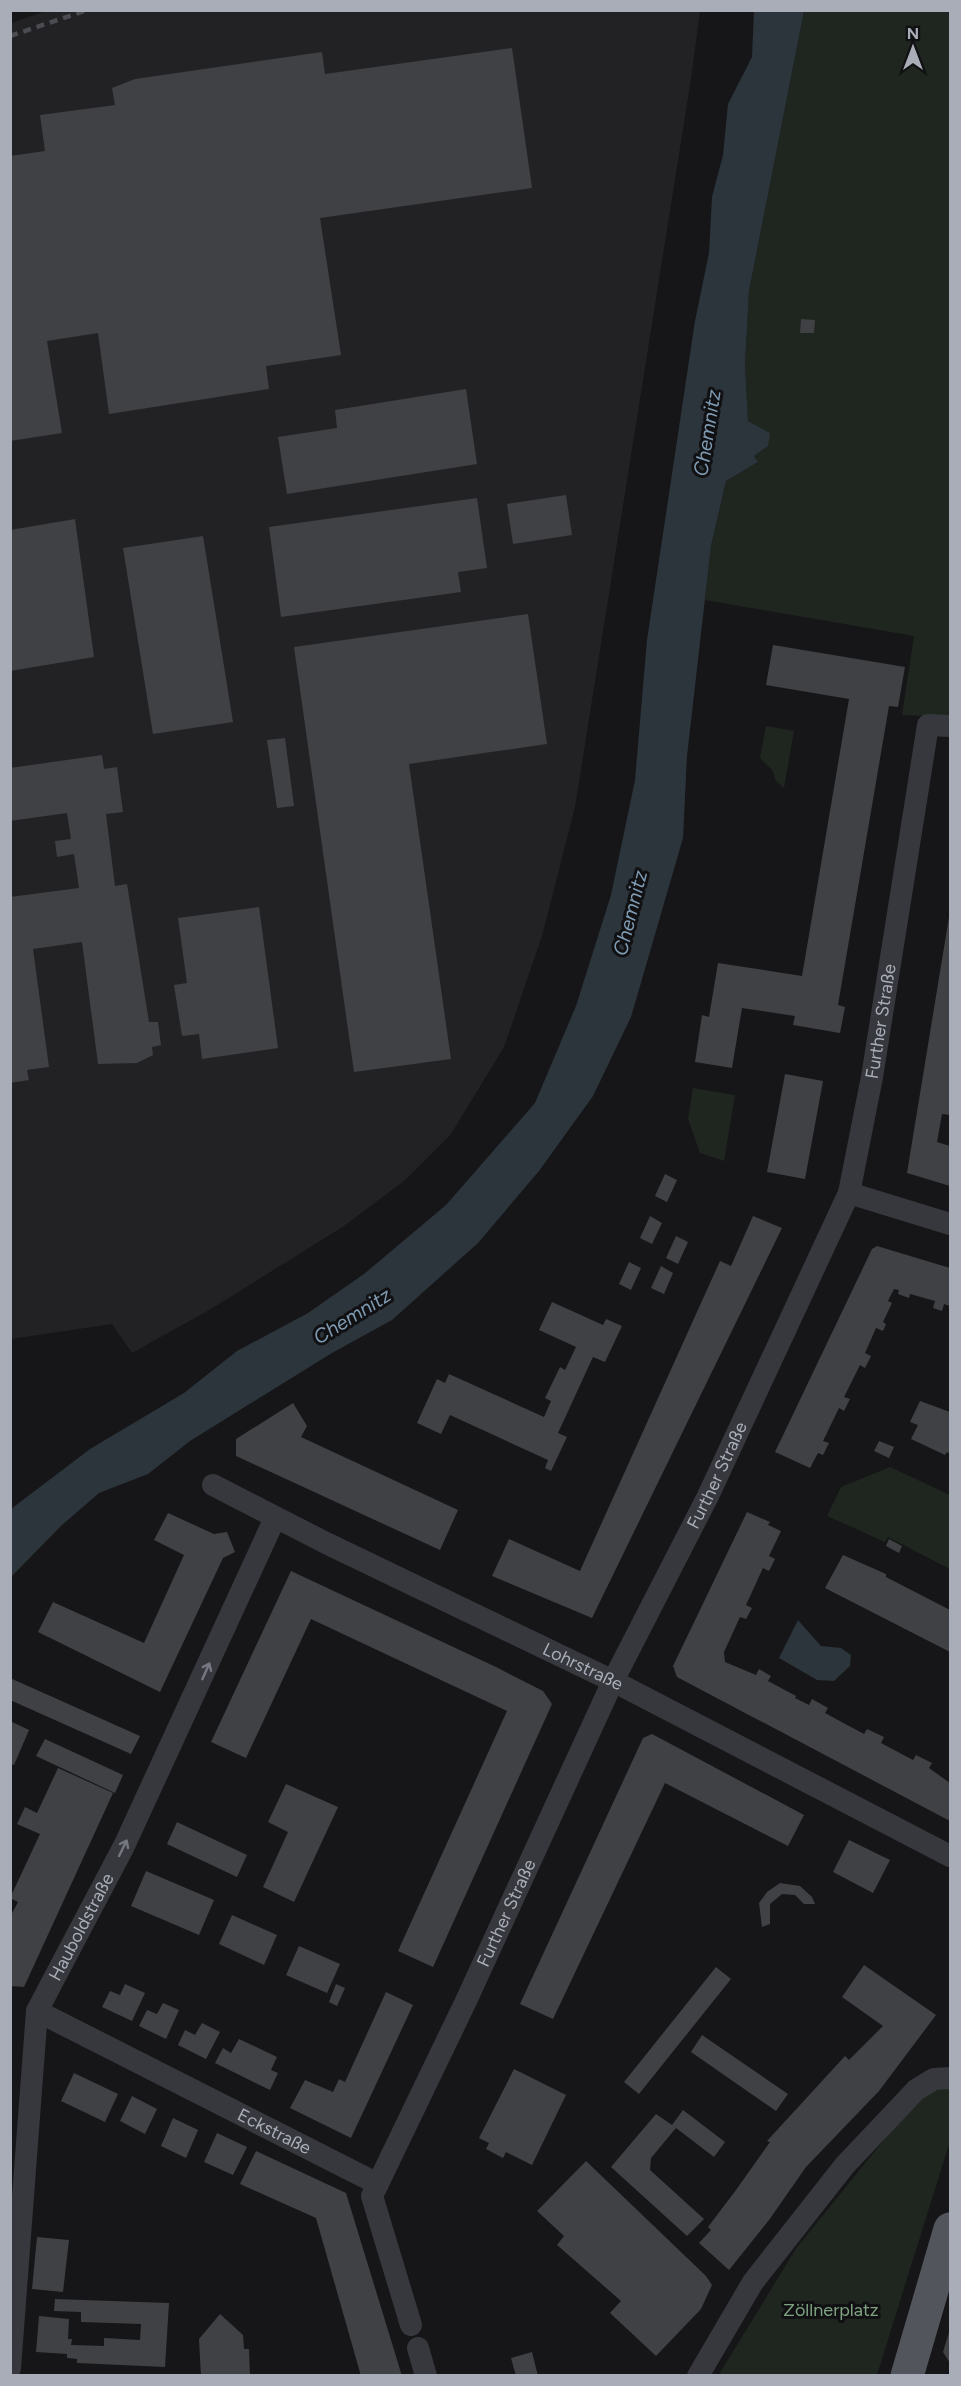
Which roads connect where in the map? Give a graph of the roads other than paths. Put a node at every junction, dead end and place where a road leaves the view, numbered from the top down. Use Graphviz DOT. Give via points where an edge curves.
graph roads {
  1 [pos="951,726"];
  2 [pos="849,1192"];
  3 [pos="951,1224"];
  4 [pos="213,1485"];
  5 [pos="275,1518"];
  6 [pos="613,1681"];
  7 [pos="951,1856"];
  8 [pos="38,2011"];
  9 [pos="951,2078"];
  10 [pos="378,2184"];
  11 [pos="951,2229"];
  12 [pos="411,2325"];
  13 [pos="418,2348"];
  14 [pos="10,2367"];
  15 [pos="426,2376"];
  16 [pos="698,2376"];
  17 [pos="907,2376"];
  1 -- 2 [label="street, Further Straße" via="928,725 872,1077"];
  2 -- 3 [label="street"];
  2 -- 6 [label="street, Further Straße" via="708,1496"];
  4 -- 5 [label="street, Lohrstraße"];
  5 -- 6 [label="street, Lohrstraße"];
  8 -- 5 [label="street, Hauboldstraße, one-way" via="124,1846"];
  6 -- 7 [label="street, Lohrstraße"];
  6 -- 10 [label="street, Further Straße"];
  8 -- 10 [label="street, Eckstraße"];
  8 -- 14 [label="street, Hauboldstraße"];
  9 -- 16 [label="street" via="934,2079 916,2090 845,2165 753,2282"];
  10 -- 12 [label="street" via="372,2196"];
  11 -- 17 [label="main road"];
  13 -- 15 [label="street"];
}
